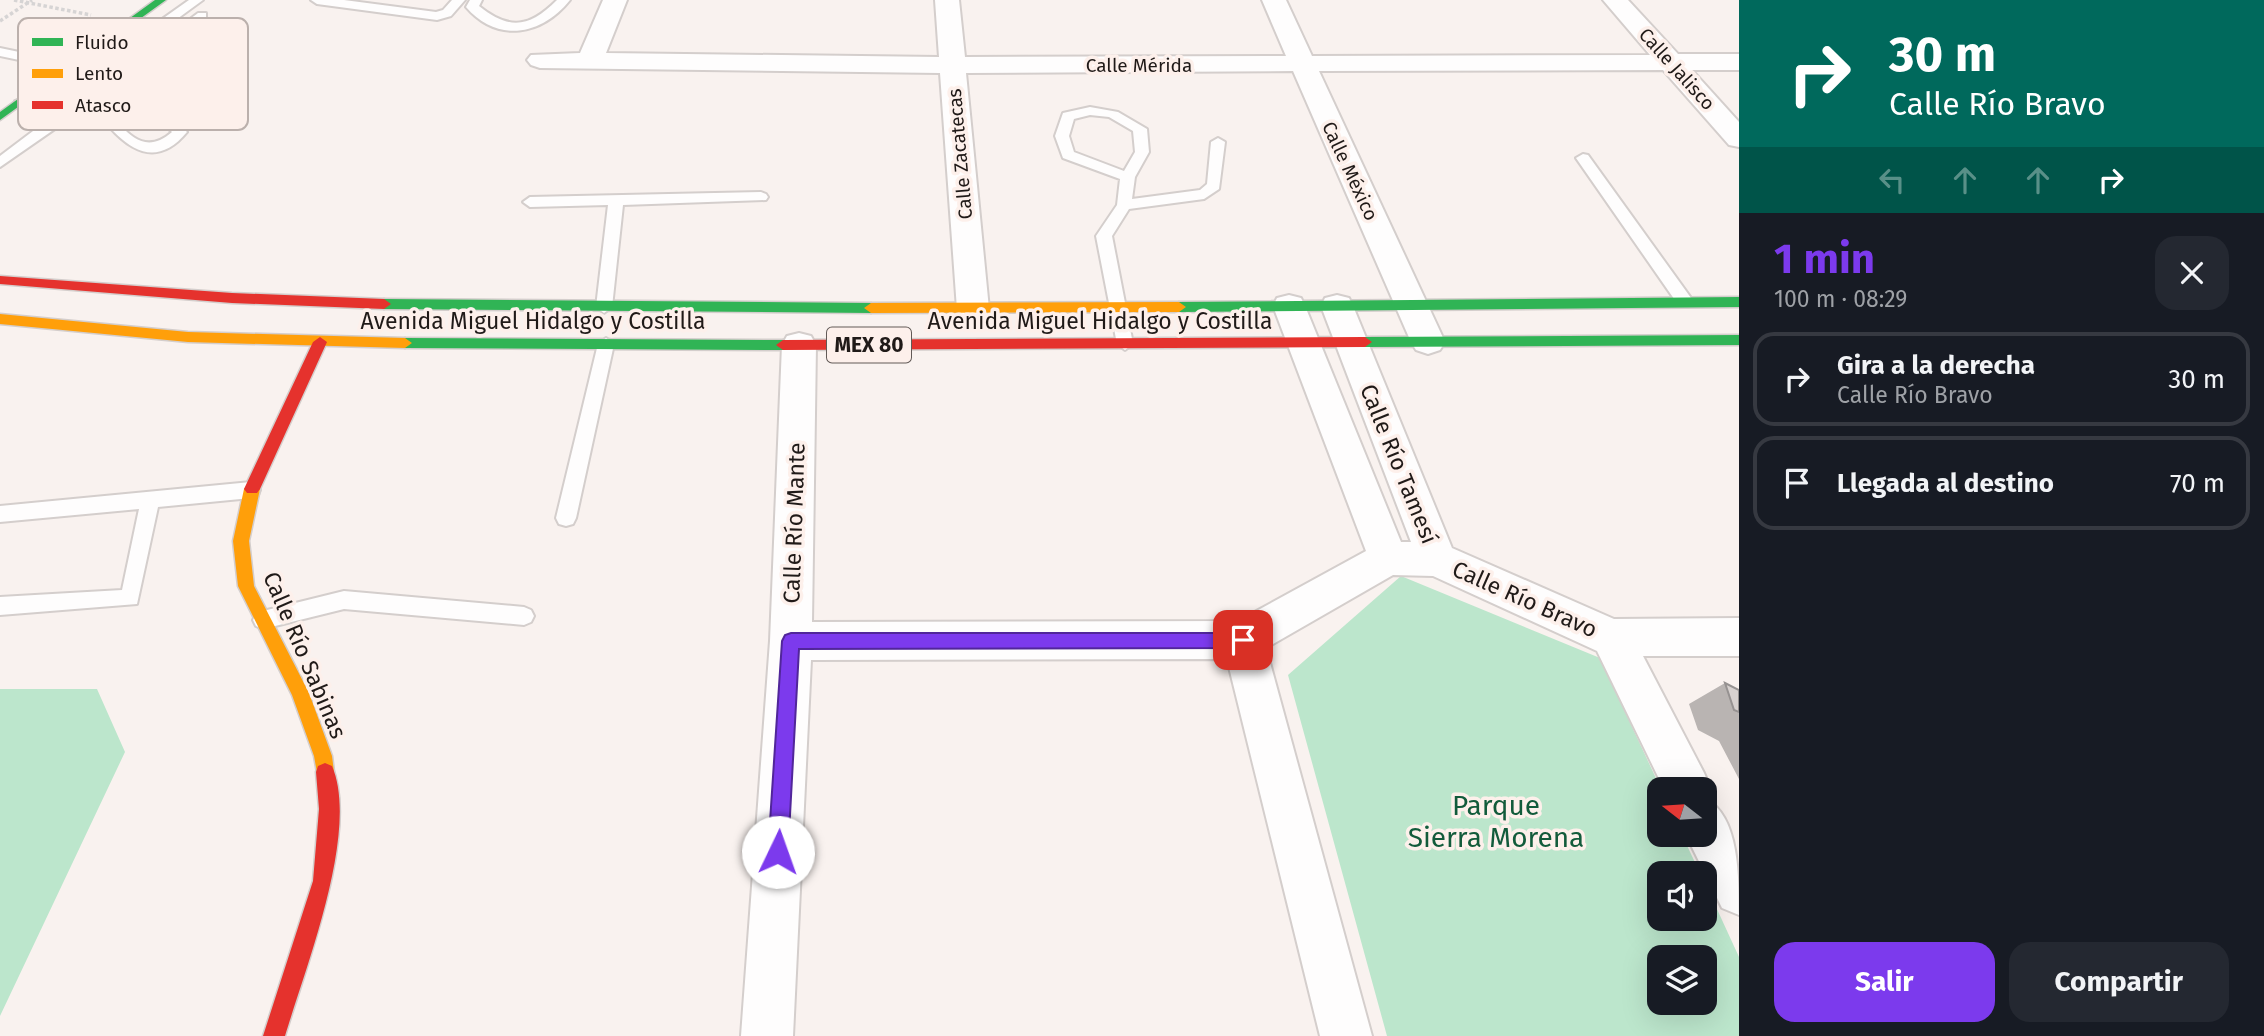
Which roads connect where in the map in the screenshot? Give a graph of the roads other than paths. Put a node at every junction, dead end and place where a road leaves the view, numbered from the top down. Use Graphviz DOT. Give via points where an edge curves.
graph roads {
  1 [pos="161,0"];
  2 [pos="197,0"];
  3 [pos="317,0"];
  4 [pos="459,0"];
  5 [pos="476,0"];
  6 [pos="562,0"];
  7 [pos="615,0"];
  8 [pos="947,0"];
  9 [pos="1274,0"];
  10 [pos="1615,0"];
  11 [pos="202,16"];
  12 [pos="136,18"];
  13 [pos="172,18"];
  14 [pos="199,18"];
  15 [pos="0,52"];
  16 [pos="18,56"];
  17 [pos="540,60"];
  18 [pos="590,60"];
  19 [pos="1739,62"];
  20 [pos="1672,63"];
  21 [pos="1301,64"];
  22 [pos="952,65"];
  23 [pos="18,105"];
  24 [pos="0,117"];
  25 [pos="45,130"];
  26 [pos="118,130"];
  27 [pos="178,130"];
  28 [pos="1739,139"];
  29 [pos="1218,142"];
  30 [pos="1583,158"];
  31 [pos="0,163"];
  32 [pos="1128,177"];
  33 [pos="761,197"];
  34 [pos="616,200"];
  35 [pos="530,202"];
  36 [pos="1124,205"];
  37 [pos="0,280"];
  38 [pos="1685,302"];
  39 [pos="1739,302"];
  40 [pos="1412,304"];
  41 [pos="604,306"];
  42 [pos="1289,306"];
  43 [pos="1337,306"];
  44 [pos="1117,308"];
  45 [pos="973,309"];
  46 [pos="0,319"];
  47 [pos="1739,340"];
  48 [pos="1428,341"];
  49 [pos="320,342"];
  50 [pos="1350,342"];
  51 [pos="1303,343"];
  52 [pos="606,344"];
  53 [pos="1125,344"];
  54 [pos="800,345"];
  55 [pos="251,490"];
  56 [pos="150,500"];
  57 [pos="0,514"];
  58 [pos="566,518"];
  59 [pos="1388,558"];
  60 [pos="1437,559"];
  61 [pos="0,606"];
  62 [pos="524,616"];
  63 [pos="263,620"];
  64 [pos="1739,637"];
  65 [pos="1612,638"];
  66 [pos="1243,640"];
  67 [pos="791,641"];
  68 [pos="1682,777"];
  69 [pos="1717,847"];
  70 [pos="1739,891"];
  71 [pos="274,1036"];
  72 [pos="767,1036"];
  73 [pos="1346,1036"];
  1 -- 12 [label="main road"];
  2 -- 13 [label="lane"];
  3 -- 4 [label="lane" via="437,16"];
  5 -- 6 [label="lane" via="472,6 484,18 513,26 533,25"];
  7 -- 18 [label="street"];
  8 -- 22 [label="street, Calle Zacatecas"];
  9 -- 21 [label="street, Calle México"];
  10 -- 20 [label="street, Calle Jalisco"];
  11 -- 14 [label="lane"];
  15 -- 16 [label="lane"];
  17 -- 18 [label="street, Calle Mérida"];
  18 -- 22 [label="street, Calle Mérida"];
  19 -- 20 [label="street, Calle Mérida"];
  20 -- 21 [label="street, Calle Mérida"];
  20 -- 28 [label="street, Calle Jalisco"];
  21 -- 22 [label="street, Calle Mérida"];
  21 -- 40 [label="street, Calle México"];
  22 -- 45 [label="street, Calle Zacatecas"];
  23 -- 24 [label="main road"];
  25 -- 31 [label="lane"];
  26 -- 27 [label="lane" via="127,142 153,148 172,141"];
  29 -- 36 [label="lane" via="1214,186 1205,194"];
  30 -- 38 [label="lane"];
  32 -- 32 [label="lane" via="1068,155 1062,136 1068,117 1084,111 1109,111 1140,129 1142,152"];
  32 -- 36 [label="lane"];
  33 -- 34 [label="lane"];
  34 -- 35 [label="lane"];
  34 -- 41 [label="lane"];
  36 -- 44 [label="lane" via="1104,236"];
  37 -- 41 [label="main road, Avenida Miguel Hidalgo y Costilla / MEX 80" via="327,303"];
  38 -- 39 [label="main road, Avenida Miguel Hidalgo y Costilla / MEX 80"];
  38 -- 40 [label="main road, Avenida Miguel Hidalgo y Costilla / MEX 80"];
  40 -- 43 [label="main road, Avenida Miguel Hidalgo y Costilla / MEX 80"];
  40 -- 48 [label="street, Calle México"];
  41 -- 45 [label="main road, Avenida Miguel Hidalgo y Costilla / MEX 80"];
  42 -- 43 [label="main road, Avenida Miguel Hidalgo y Costilla / MEX 80"];
  42 -- 44 [label="main road, Avenida Miguel Hidalgo y Costilla / MEX 80"];
  42 -- 51 [label="street, Calle Río Tamesí"];
  43 -- 50 [label="street, Calle Río Tamesí"];
  44 -- 45 [label="main road, Avenida Miguel Hidalgo y Costilla / MEX 80"];
  44 -- 53 [label="lane"];
  46 -- 49 [label="main road, Avenida Miguel Hidalgo y Costilla / MEX 80" via="188,337"];
  47 -- 48 [label="main road, Avenida Miguel Hidalgo y Costilla / MEX 80"];
  48 -- 50 [label="main road, Avenida Miguel Hidalgo y Costilla / MEX 80"];
  49 -- 52 [label="main road, Avenida Miguel Hidalgo y Costilla / MEX 80"];
  49 -- 55 [label="main road, Calle Río Sabinas"];
  50 -- 51 [label="main road, Avenida Miguel Hidalgo y Costilla / MEX 80"];
  50 -- 60 [label="street, Calle Río Tamesí"];
  51 -- 53 [label="main road, Avenida Miguel Hidalgo y Costilla / MEX 80"];
  51 -- 59 [label="street, Calle Río Tamesí"];
  52 -- 54 [label="main road, Avenida Miguel Hidalgo y Costilla / MEX 80"];
  52 -- 58 [label="lane"];
  53 -- 54 [label="main road, Avenida Miguel Hidalgo y Costilla / MEX 80"];
  54 -- 67 [label="street, Calle Río Mante"];
  55 -- 56 [label="lane"];
  55 -- 63 [label="main road, Calle Río Sabinas" via="241,541 246,586"];
  56 -- 57 [label="lane"];
  56 -- 61 [label="lane" via="130,598"];
  59 -- 60 [label="street, Calle Río Tamesí"];
  59 -- 66 [label="street"];
  60 -- 65 [label="street, Calle Río Bravo"];
  62 -- 63 [label="lane" via="344,600"];
  63 -- 71 [label="main road, Calle Río Sabinas" via="300,693 323,756 329,809 323,881"];
  64 -- 65 [label="street, Calle Río Bravo"];
  65 -- 68 [label="street"];
  66 -- 67 [label="street"];
  66 -- 73 [label="street"];
  67 -- 72 [label="street, Calle Río Mante"];
  69 -- 70 [label="street"];
}
